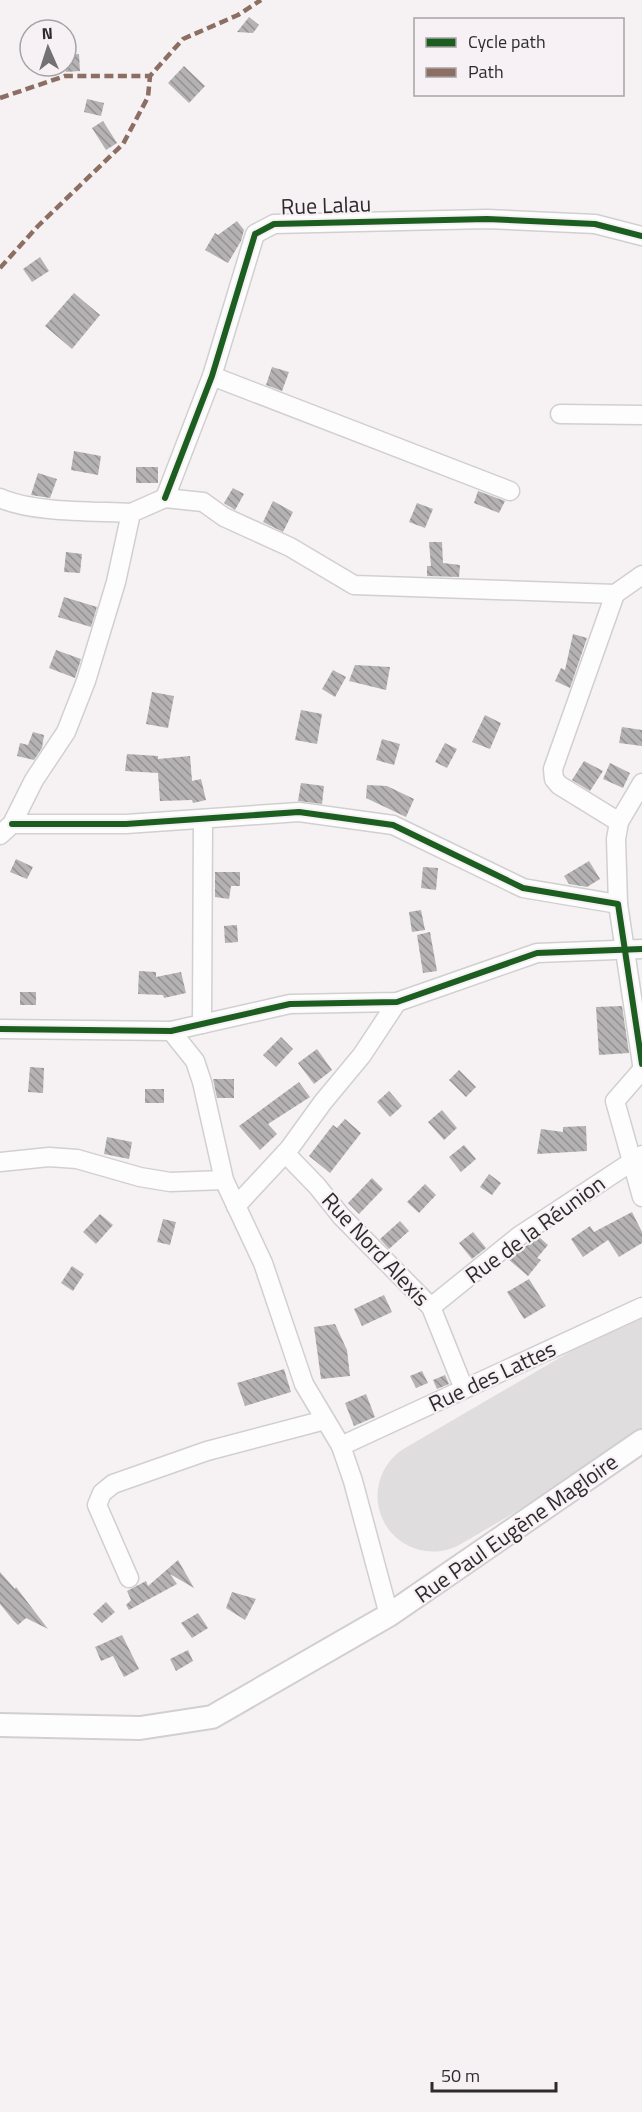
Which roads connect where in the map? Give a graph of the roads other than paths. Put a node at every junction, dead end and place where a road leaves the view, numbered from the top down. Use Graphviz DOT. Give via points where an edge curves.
graph roads {
  1 [pos="642,236"];
  2 [pos="212,376"];
  3 [pos="560,414"];
  4 [pos="642,416"];
  5 [pos="510,492"];
  6 [pos="165,498"];
  7 [pos="2,501"];
  8 [pos="131,513"];
  9 [pos="642,575"];
  10 [pos="615,594"];
  11 [pos="642,783"];
  12 [pos="203,819"];
  13 [pos="619,822"];
  14 [pos="6,830"];
  15 [pos="618,904"];
  16 [pos="634,949"];
  17 [pos="397,1002"];
  18 [pos="202,1024"];
  19 [pos="1,1025"];
  20 [pos="171,1031"];
  21 [pos="642,1064"];
  22 [pos="642,1070"];
  23 [pos="285,1153"];
  24 [pos="637,1158"];
  25 [pos="0,1162"];
  26 [pos="224,1180"];
  27 [pos="642,1197"];
  28 [pos="237,1206"];
  29 [pos="431,1306"];
  30 [pos="642,1307"];
  31 [pos="464,1389"];
  32 [pos="325,1420"];
  33 [pos="642,1441"];
  34 [pos="341,1446"];
  35 [pos="129,1578"];
  36 [pos="389,1615"];
  37 [pos="0,1725"];
  1 -- 2 [label="street, Rue Lalau" via="595,224 487,219 274,224 255,234"];
  2 -- 5 [label="street"];
  2 -- 6 [label="street, Rue Lalau"];
  3 -- 4 [label="street"];
  6 -- 8 [label="street"];
  6 -- 10 [label="street" via="203,502 224,517 290,547 354,585"];
  7 -- 8 [label="street" via="52,509"];
  8 -- 14 [label="street" via="116,582 66,732"];
  9 -- 10 [label="street"];
  10 -- 13 [label="street" via="553,769 559,785"];
  11 -- 13 [label="street"];
  12 -- 14 [label="street"];
  12 -- 15 [label="street" via="299,812 393,825 523,888"];
  12 -- 18 [label="street"];
  13 -- 15 [label="street"];
  15 -- 16 [label="street"];
  16 -- 17 [label="street" via="537,953"];
  16 -- 21 [label="street"];
  17 -- 18 [label="street" via="290,1004"];
  17 -- 23 [label="street" via="362,1055"];
  18 -- 20 [label="street"];
  19 -- 20 [label="street"];
  20 -- 26 [label="street" via="195,1061"];
  22 -- 24 [label="street" via="615,1101"];
  23 -- 28 [label="street"];
  23 -- 29 [label="street, Rue Nord Alexis" via="340,1216"];
  24 -- 27 [label="street"];
  24 -- 29 [label="street, Rue de la Réunion" via="519,1236"];
  25 -- 26 [label="street" via="49,1157 77,1159 170,1182"];
  26 -- 28 [label="street"];
  28 -- 32 [label="street" via="263,1263 304,1384"];
  29 -- 31 [label="street, Rue Nord Alexis"];
  30 -- 31 [label="street, Rue des Lattes"];
  31 -- 34 [label="street, Rue des Lattes"];
  32 -- 34 [label="street"];
  32 -- 35 [label="street" via="207,1450 113,1484 102,1493 97,1505"];
  33 -- 36 [label="main road, Rue Paul Eugène Magloire"];
  34 -- 36 [label="street"];
  36 -- 37 [label="main road, Rue Paul Eugène Magloire" via="212,1717 140,1728"];
}
